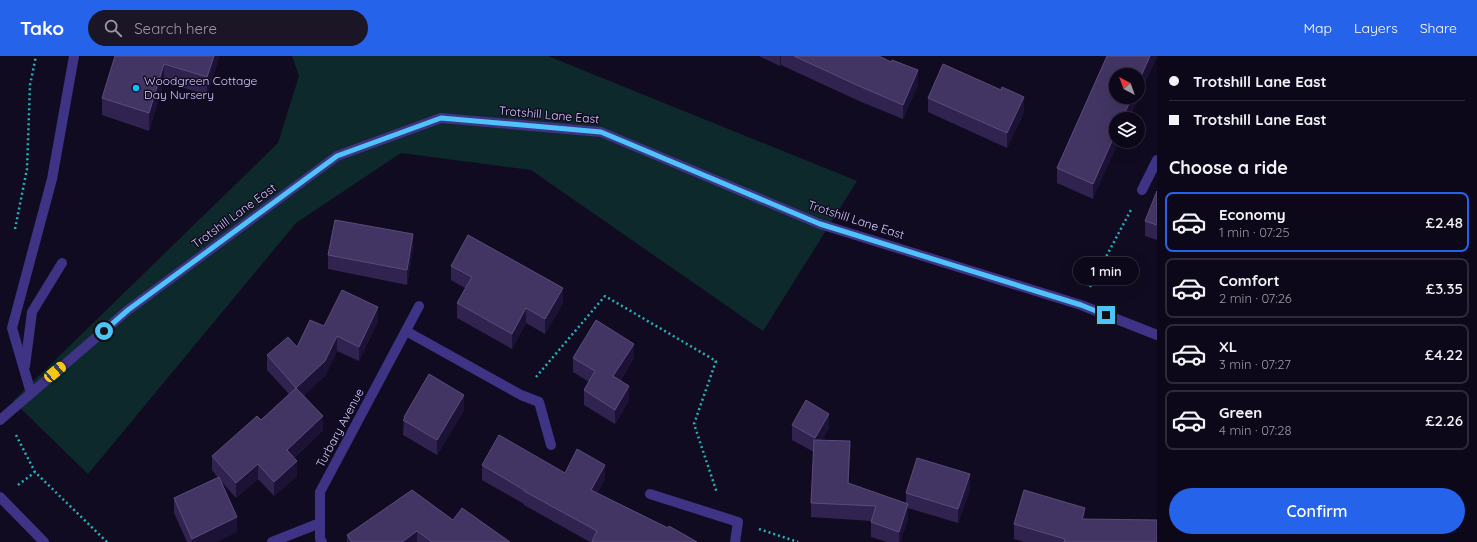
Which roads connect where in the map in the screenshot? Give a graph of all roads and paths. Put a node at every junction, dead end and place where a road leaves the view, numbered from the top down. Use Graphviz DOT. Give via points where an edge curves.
graph roads {
  1 [pos="36,56"];
  2 [pos="74,56"];
  3 [pos="1157,160"];
  4 [pos="1142,190"];
  5 [pos="14,230"];
  6 [pos="62,263"];
  7 [pos="1081,305"];
  8 [pos="419,306"];
  9 [pos="406,331"];
  10 [pos="1157,335"];
  11 [pos="24,372"];
  12 [pos="31,393"];
  13 [pos="521,395"];
  14 [pos="3,417"];
  15 [pos="551,444"];
  16 [pos="650,494"];
  17 [pos="718,495"];
  18 [pos="0,497"];
  19 [pos="738,522"];
  20 [pos="320,523"];
  21 [pos="44,542"];
  22 [pos="107,542"];
  23 [pos="272,542"];
  24 [pos="322,542"];
  25 [pos="735,542"];
  26 [pos="798,542"];
  1 -- 5 [label="path" via="30,85 27,170"];
  2 -- 11 [label="street" via="52,179 12,328"];
  3 -- 4 [label="street"];
  4 -- 7 [label="path"];
  6 -- 11 [label="street" via="32,312"];
  7 -- 10 [label="street, Trotshill Lane East"];
  7 -- 12 [label="street, Trotshill Lane East" via="820,224 601,132 441,118 337,156 128,310"];
  8 -- 9 [label="street, Turbary Avenue"];
  9 -- 13 [label="street"];
  9 -- 20 [label="street, Turbary Avenue" via="320,492"];
  11 -- 12 [label="street"];
  12 -- 14 [label="street, Trotshill Lane East"];
  13 -- 15 [label="street" via="539,402"];
  13 -- 17 [label="path" via="606,296 716,361 694,424"];
  14 -- 22 [label="path" via="35,472"];
  16 -- 19 [label="street"];
  18 -- 21 [label="street"];
  19 -- 25 [label="street"];
  19 -- 26 [label="path"];
  20 -- 23 [label="street"];
  20 -- 24 [label="street, Turbary Avenue"];
}
